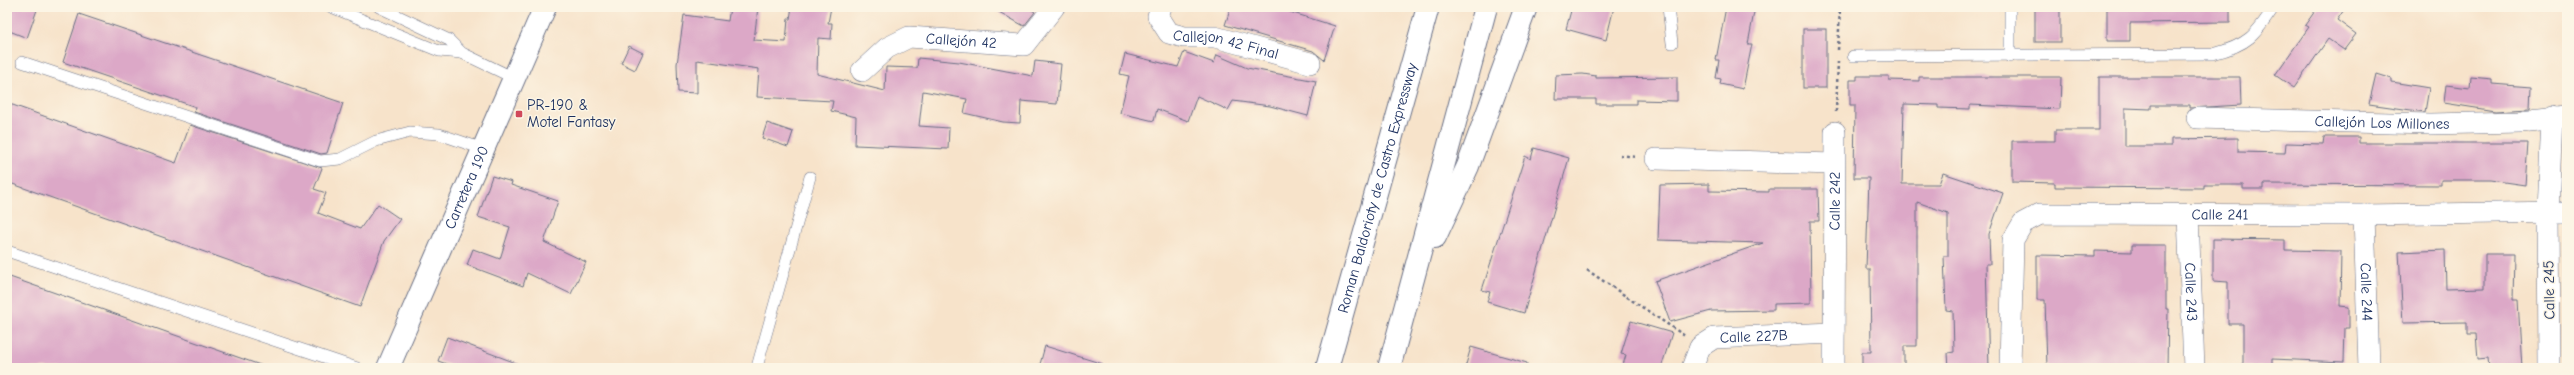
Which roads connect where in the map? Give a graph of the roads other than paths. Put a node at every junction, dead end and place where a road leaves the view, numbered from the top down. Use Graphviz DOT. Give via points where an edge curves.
graph roads {
  1 [pos="331,7"];
  2 [pos="379,7"];
  3 [pos="545,7"];
  4 [pos="1054,7"];
  5 [pos="1161,7"];
  6 [pos="1428,7"];
  7 [pos="1486,7"];
  8 [pos="1526,7"];
  9 [pos="1668,7"];
  10 [pos="2010,7"];
  11 [pos="2274,7"];
  12 [pos="1672,42"];
  13 [pos="462,53"];
  14 [pos="1853,56"];
  15 [pos="2010,57"];
  16 [pos="22,62"];
  17 [pos="1310,63"];
  18 [pos="862,72"];
  19 [pos="514,78"];
  20 [pos="2560,117"];
  21 [pos="2197,118"];
  22 [pos="1835,132"];
  23 [pos="483,149"];
  24 [pos="1656,159"];
  25 [pos="1834,164"];
  26 [pos="810,177"];
  27 [pos="2557,212"];
  28 [pos="2188,215"];
  29 [pos="2364,215"];
  30 [pos="7,252"];
  31 [pos="1411,289"];
  32 [pos="1834,334"];
  33 [pos="356,368"];
  34 [pos="388,368"];
  35 [pos="758,368"];
  36 [pos="1327,368"];
  37 [pos="1389,368"];
  38 [pos="1692,368"];
  39 [pos="1834,368"];
  40 [pos="2010,368"];
  41 [pos="2194,368"];
  42 [pos="2370,368"];
  43 [pos="2549,368"];
  1 -- 13 [label="lane" via="439,51"];
  2 -- 13 [label="lane" via="449,40"];
  3 -- 19 [label="main road, Carretera 190"];
  4 -- 18 [label="street, Callejón 42" via="1024,45 909,37 887,48"];
  5 -- 17 [label="street, Callejon 42 Final" via="1158,16 1169,33 1184,37 1214,37"];
  6 -- 36 [label="main road, Roman Baldorioty de Castro Expressway"];
  7 -- 31 [label="main road"];
  8 -- 31 [label="main road" via="1468,166"];
  9 -- 12 [label="lane"];
  10 -- 15 [label="lane"];
  11 -- 15 [label="lane" via="2257,33 2236,48 2213,54"];
  13 -- 19 [label="lane"];
  14 -- 15 [label="lane"];
  16 -- 23 [label="lane" via="320,161 340,159 376,141 410,132 439,134"];
  19 -- 23 [label="main road, Carretera 190"];
  20 -- 21 [label="street, Callejón Los Millones" via="2520,122 2430,124"];
  20 -- 27 [label="street, Calle 245"];
  22 -- 25 [label="street"];
  23 -- 34 [label="main road, Carretera 190"];
  24 -- 25 [label="street, Calle 242"];
  25 -- 32 [label="street, Calle 242"];
  26 -- 35 [label="lane"];
  27 -- 29 [label="street, Calle 241"];
  27 -- 43 [label="street, Calle 245"];
  28 -- 29 [label="street, Calle 241"];
  28 -- 40 [label="street, Calle 241" via="2040,214 2022,223 2012,240"];
  28 -- 41 [label="street, Calle 243"];
  29 -- 42 [label="street, Calle 244"];
  30 -- 33 [label="lane"];
  31 -- 37 [label="main road"];
  32 -- 38 [label="street, Calle 227B" via="1714,338 1700,347"];
  32 -- 39 [label="street, Calle 242"];
}
